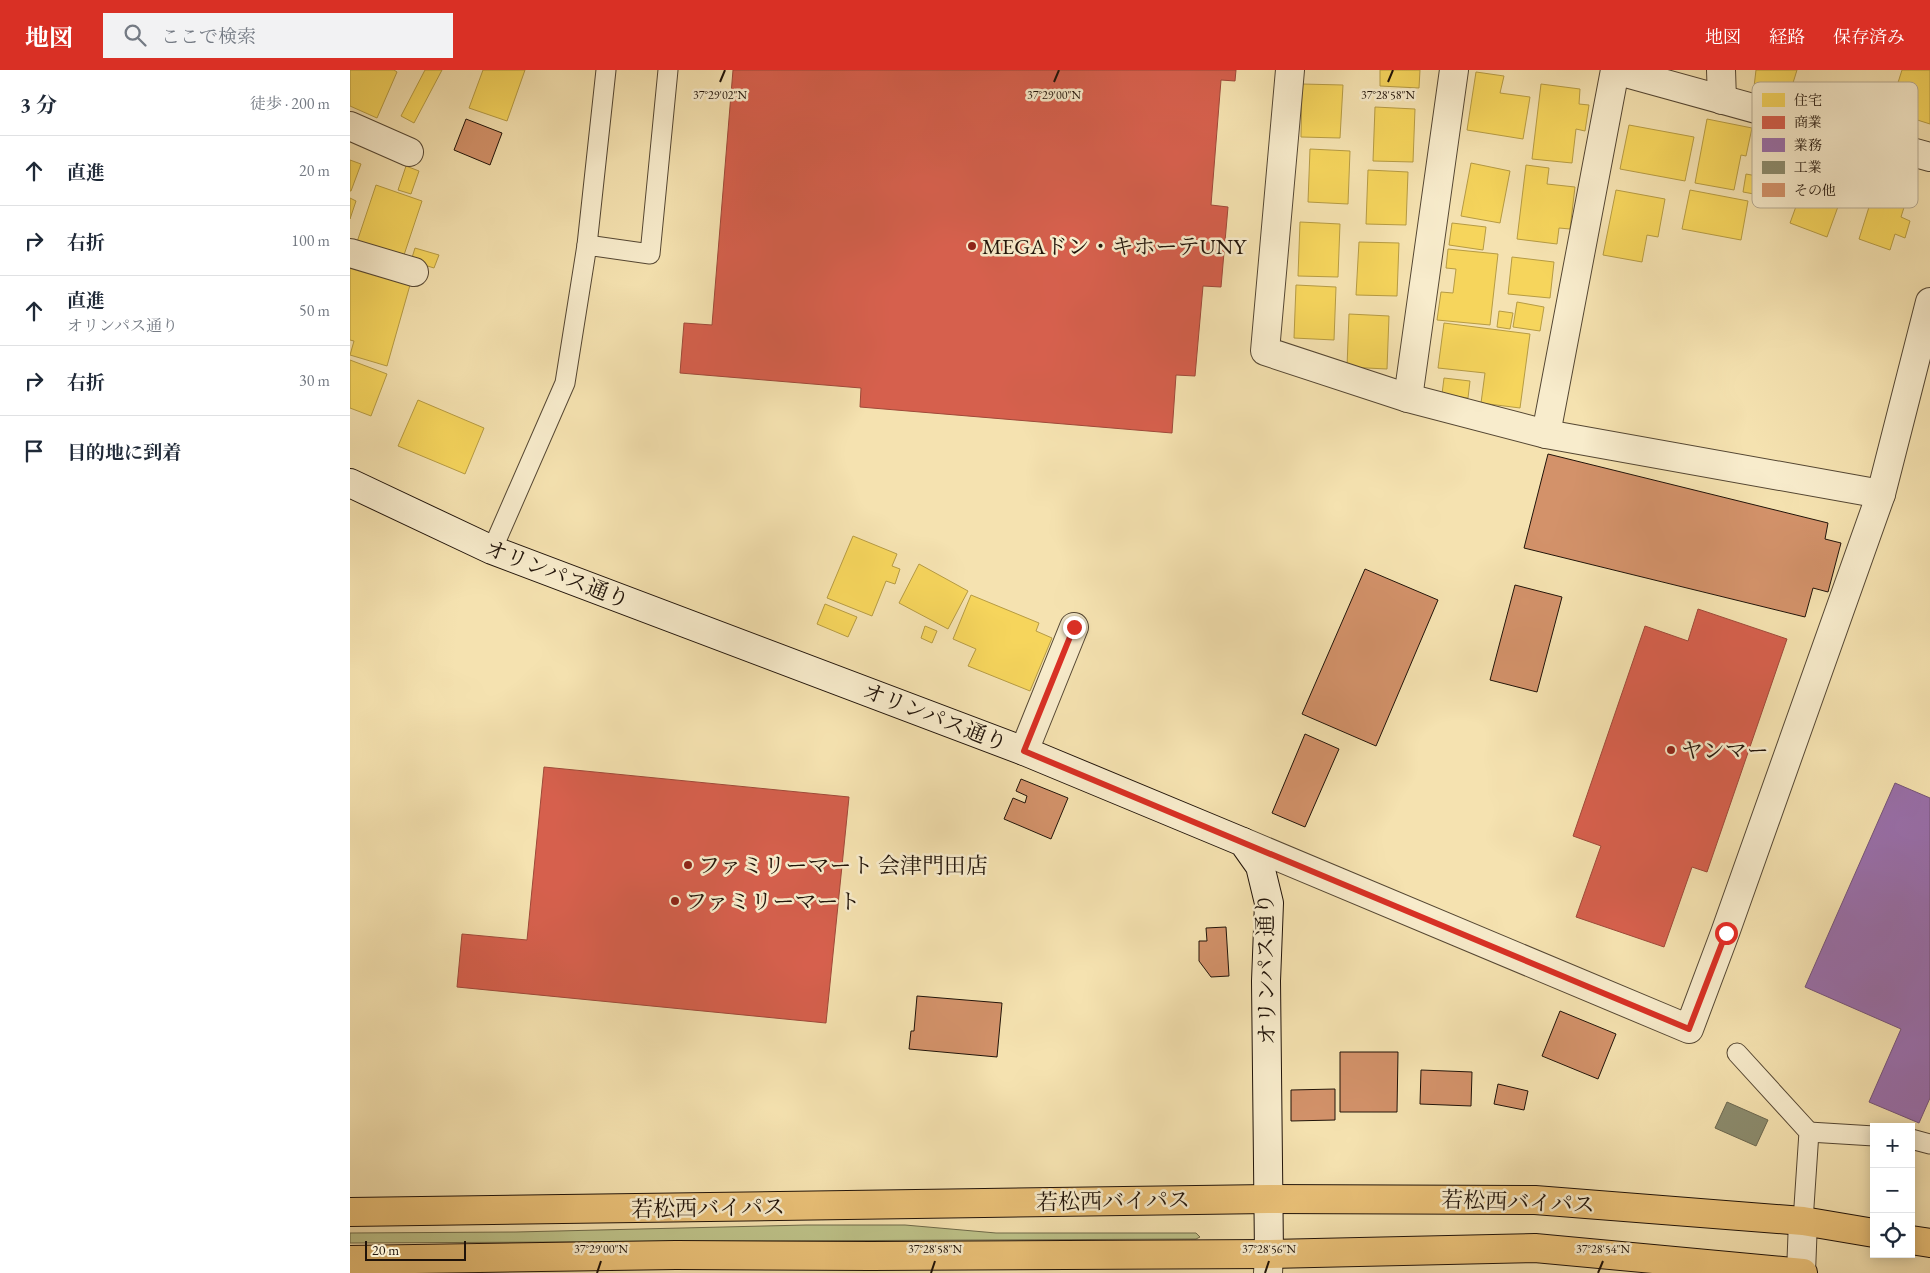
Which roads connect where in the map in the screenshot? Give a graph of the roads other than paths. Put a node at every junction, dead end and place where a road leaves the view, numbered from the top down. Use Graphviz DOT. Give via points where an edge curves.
graph roads {
  1 [pos="606,70"];
  2 [pos="668,70"];
  3 [pos="1290,70"];
  4 [pos="1454,70"];
  5 [pos="1615,70"];
  6 [pos="1721,70"];
  7 [pos="1722,100"];
  8 [pos="1752,108"];
  9 [pos="350,126"];
  10 [pos="409,152"];
  11 [pos="587,245"];
  12 [pos="350,253"];
  13 [pos="414,272"];
  14 [pos="1930,302"];
  15 [pos="1408,398"];
  16 [pos="1546,434"];
  17 [pos="350,483"];
  18 [pos="1881,494"];
  19 [pos="492,550"];
  20 [pos="1074,627"];
  21 [pos="1024,751"];
  22 [pos="1242,842"];
  23 [pos="1737,1053"];
  24 [pos="1809,1132"];
  25 [pos="1870,1136"];
  26 [pos="1915,1140"];
  27 [pos="1930,1144"];
  28 [pos="1268,1199"];
  29 [pos="350,1212"];
  30 [pos="1803,1221"];
  31 [pos="1870,1232"];
  32 [pos="1915,1241"];
  33 [pos="1930,1243"];
  34 [pos="350,1260"];
  35 [pos="676,1264"];
  36 [pos="1269,1264"];
  37 [pos="1802,1273"];
  1 -- 11 [label="lane"];
  2 -- 11 [label="lane" via="650,254"];
  3 -- 15 [label="street" via="1265,351"];
  4 -- 15 [label="street"];
  5 -- 7 [label="street"];
  5 -- 16 [label="street"];
  6 -- 7 [label="street"];
  7 -- 8 [label="street"];
  9 -- 10 [label="street"];
  11 -- 19 [label="lane" via="565,383"];
  12 -- 13 [label="street"];
  14 -- 18 [label="street"];
  15 -- 16 [label="street"];
  16 -- 18 [label="street"];
  17 -- 19 [label="street, オリンパス通り"];
  18 -- 22 [label="street" via="1689,1029"];
  19 -- 21 [label="street, オリンパス通り"];
  20 -- 21 [label="street"];
  21 -- 22 [label="street, オリンパス通り"];
  22 -- 28 [label="street, オリンパス通り" via="1260,866 1269,903 1266,980"];
  23 -- 24 [label="lane"];
  24 -- 25 [label="lane"];
  24 -- 30 [label="lane"];
  26 -- 27 [label="lane"];
  28 -- 29 [label="highway, 若松西バイパス"];
  28 -- 30 [label="highway, 若松西バイパス" via="1535,1200"];
  28 -- 36 [label="street, オリンパス通り"];
  30 -- 31 [label="highway, 若松西バイパス"];
  30 -- 37 [label="street"];
  32 -- 33 [label="highway"];
  34 -- 35 [label="highway, 若松西バイパス"];
  35 -- 36 [label="highway, 若松西バイパス" via="871,1256"];
  36 -- 37 [label="highway, 若松西バイパス" via="1535,1248"];
}
